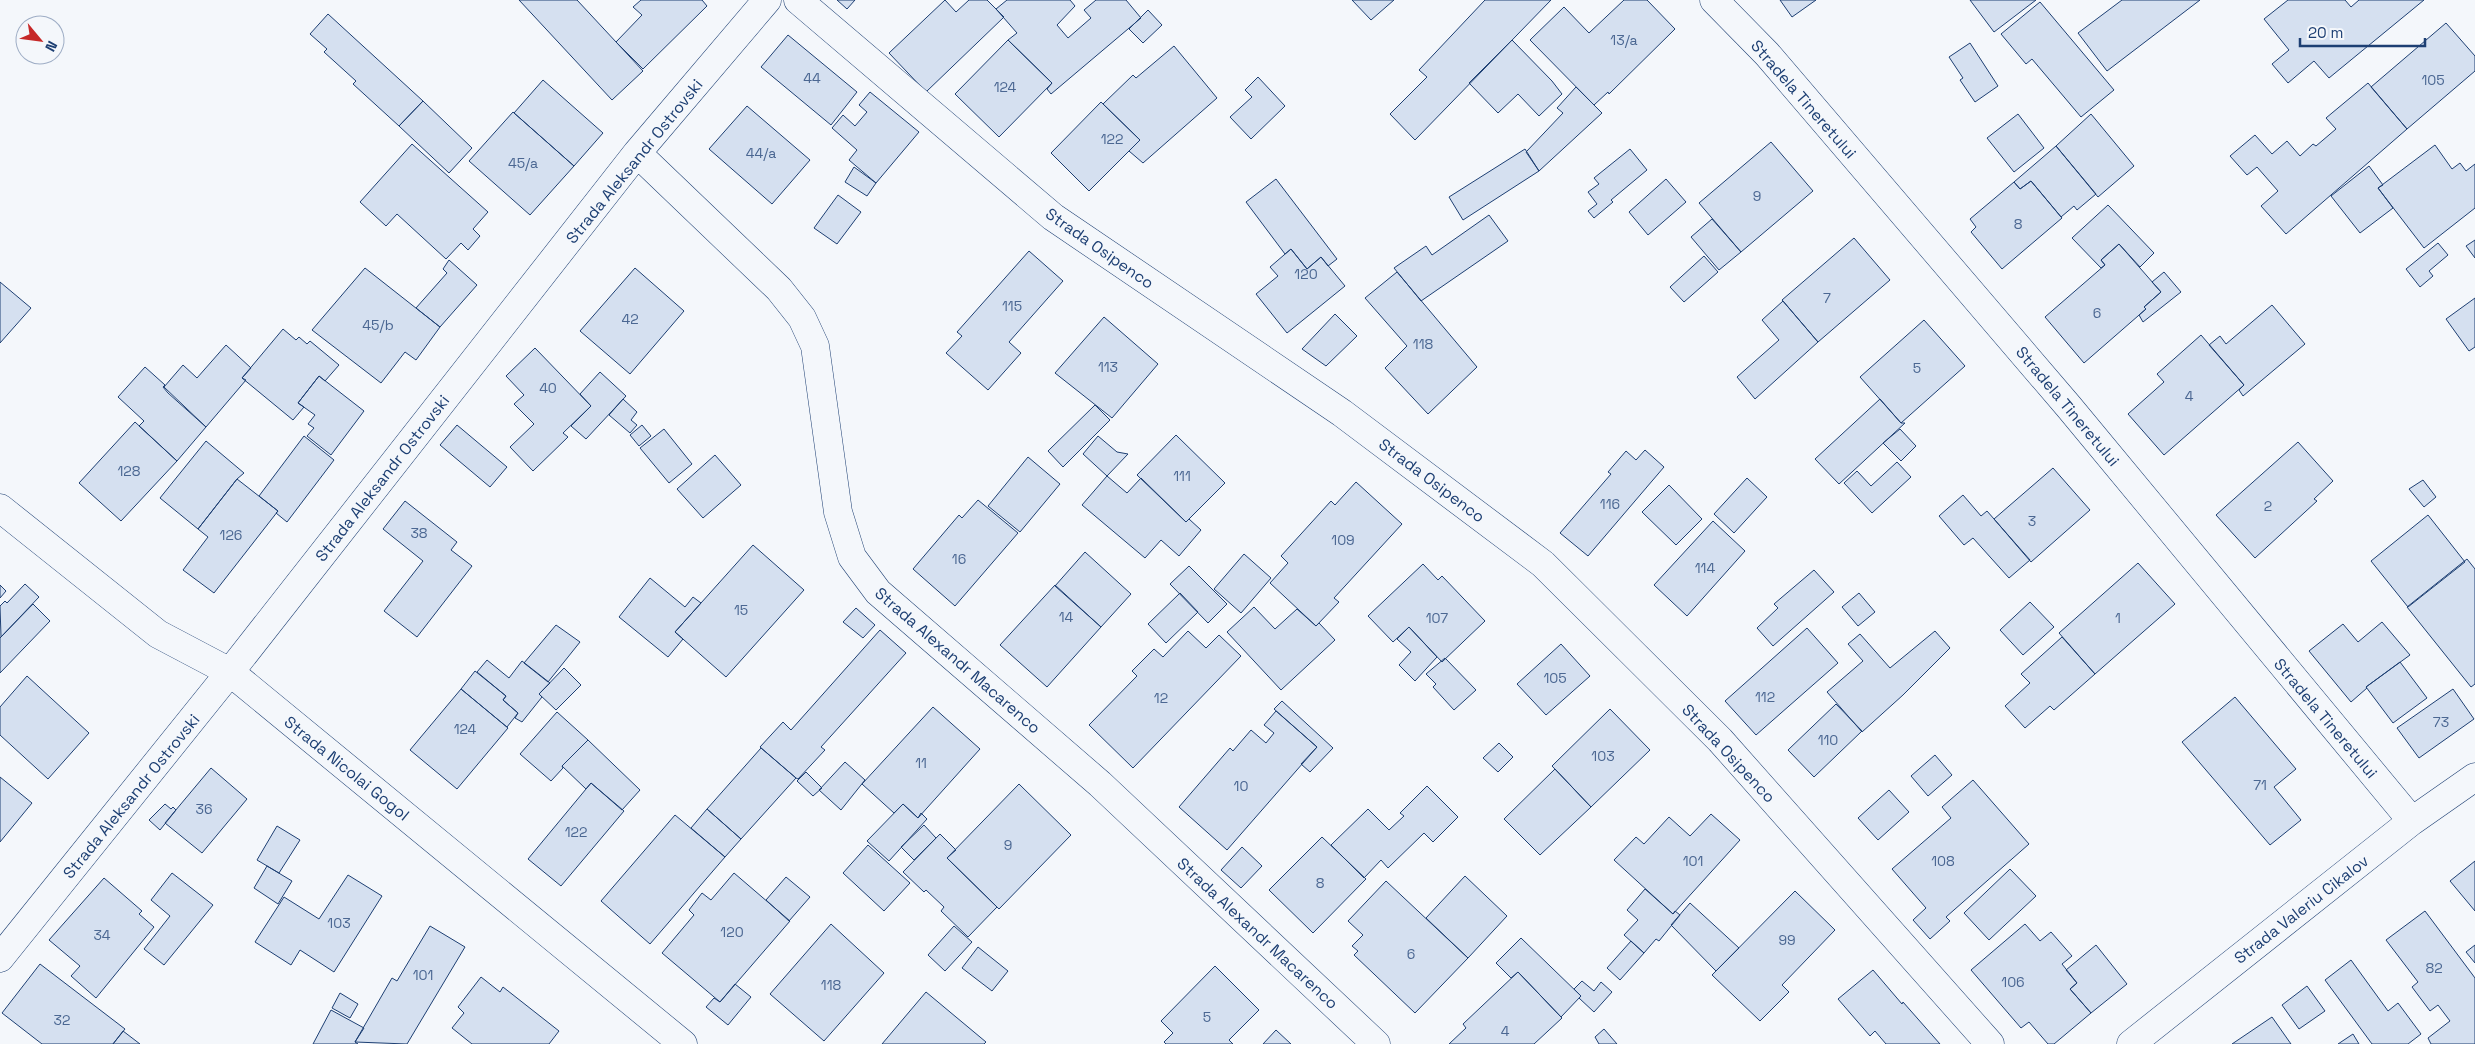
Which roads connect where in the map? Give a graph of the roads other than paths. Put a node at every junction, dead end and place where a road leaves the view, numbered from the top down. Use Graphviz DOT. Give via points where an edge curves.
graph roads {
  1 [pos="767,0"];
  2 [pos="798,0"];
  3 [pos="1714,0"];
  4 [pos="637,154"];
  5 [pos="0,508"];
  6 [pos="230,672"];
  7 [pos="2475,777"];
  8 [pos="2412,821"];
  9 [pos="0,958"];
  10 [pos="683,1044"];
  11 [pos="1376,1044"];
  12 [pos="1990,1044"];
  13 [pos="2131,1044"];
  1 -- 4 [label="street, Strada Aleksandr Ostrovski"];
  2 -- 12 [label="street, Strada Osipenco" via="1053,217 1342,413 1543,564 1720,740"];
  3 -- 8 [label="street, Stradela Tineretului" via="1767,54 2069,407"];
  4 -- 6 [label="street, Strada Aleksandr Ostrovski"];
  4 -- 11 [label="street, Strada Alexandr Macarenco" via="779,289 802,318 815,346 838,512 852,557 878,592 1100,784"];
  5 -- 6 [label="street, Strada Nicolai Gogol" via="158,634"];
  6 -- 9 [label="street, Strada Aleksandr Ostrovski"];
  6 -- 10 [label="street, Strada Nicolai Gogol"];
  7 -- 8 [label="street, Strada Valeriu Cikalov"];
  8 -- 13 [label="street, Strada Valeriu Cikalov"];
}
